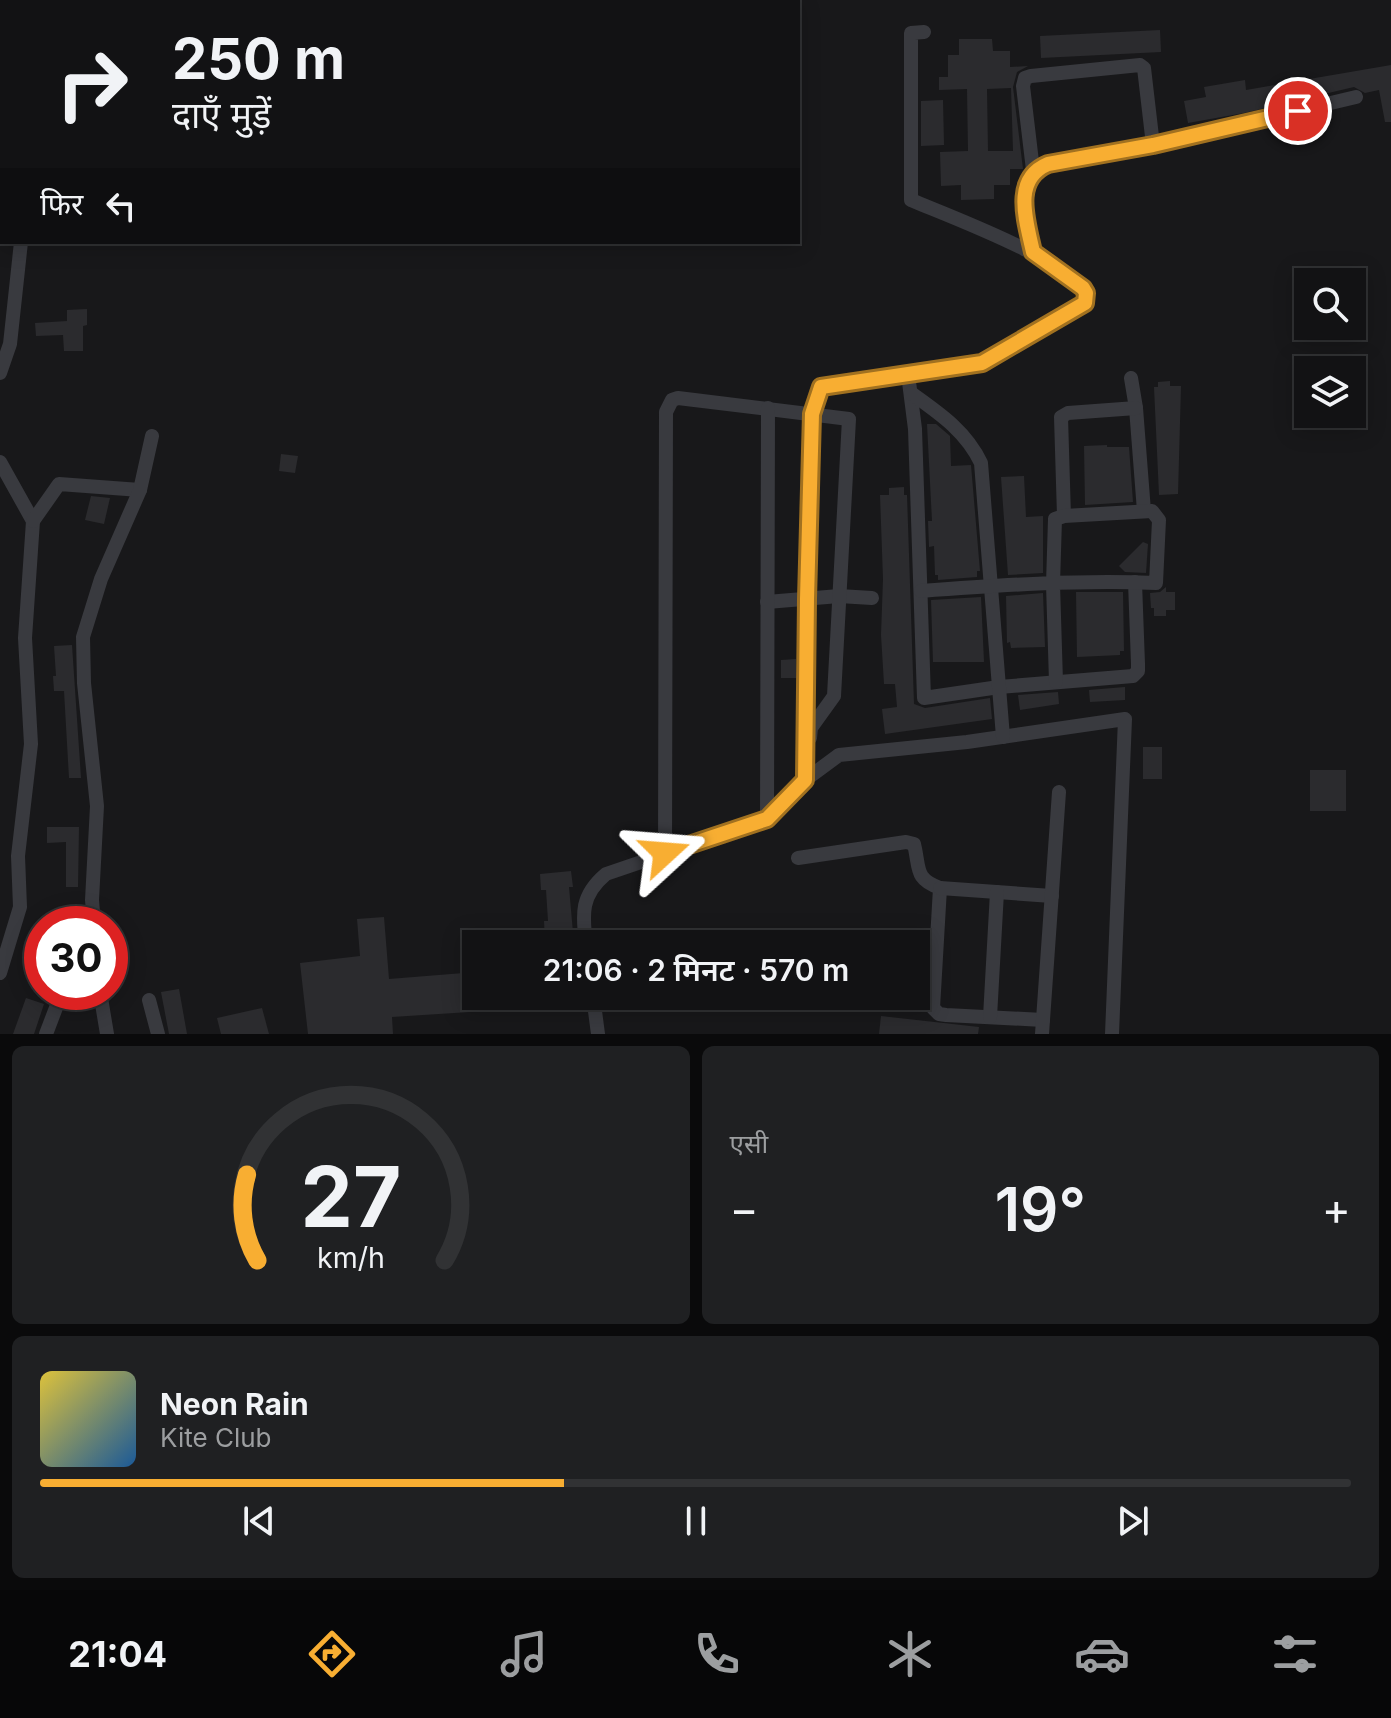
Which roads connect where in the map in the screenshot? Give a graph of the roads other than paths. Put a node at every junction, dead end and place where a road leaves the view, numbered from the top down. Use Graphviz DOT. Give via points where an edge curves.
graph roads {
  1 [pos="924,32"];
  2 [pos="1356,97"];
  3 [pos="1153,145"];
  4 [pos="1033,170"];
  5 [pos="21,244"];
  6 [pos="1033,252"];
  7 [pos="0,373"];
  8 [pos="908,374"];
  9 [pos="1131,378"];
  10 [pos="911,393"];
  11 [pos="768,408"];
  12 [pos="1136,408"];
  13 [pos="812,414"];
  14 [pos="152,436"];
  15 [pos="0,462"];
  16 [pos="140,490"];
  17 [pos="1144,511"];
  18 [pos="1064,516"];
  19 [pos="33,521"];
  20 [pos="1135,582"];
  21 [pos="1053,584"];
  22 [pos="992,586"];
  23 [pos="921,591"];
  24 [pos="839,596"];
  25 [pos="872,598"];
  26 [pos="807,599"];
  27 [pos="767,602"];
  28 [pos="1056,682"];
  29 [pos="999,687"];
  30 [pos="1003,737"];
  31 [pos="805,780"];
  32 [pos="1059,792"];
  33 [pos="767,819"];
  34 [pos="665,853"];
  35 [pos="798,858"];
  36 [pos="940,888"];
  37 [pos="997,892"];
  38 [pos="1052,896"];
  39 [pos="92,906"];
  40 [pos="585,930"];
  41 [pos="0,973"];
  42 [pos="149,1000"];
  43 [pos="56,1010"];
  44 [pos="103,1010"];
  45 [pos="595,1010"];
  46 [pos="990,1017"];
  47 [pos="1043,1027"];
  48 [pos="50,1031"];
  49 [pos="107,1034"];
  50 [pos="158,1034"];
  51 [pos="598,1034"];
  52 [pos="1112,1034"];
  1 -- 6 [label="street" via="911,33 911,200"];
  2 -- 3 [label="street"];
  3 -- 4 [label="street"];
  3 -- 4 [label="street" via="1140,65 1031,76 1023,86"];
  4 -- 6 [label="street" via="1025,185"];
  5 -- 7 [label="street" via="10,344"];
  6 -- 8 [label="street" via="1083,288 1085,303 982,363"];
  8 -- 10 [label="street"];
  8 -- 13 [label="street" via="821,387"];
  9 -- 12 [label="street"];
  10 -- 22 [label="street" via="963,434 981,463"];
  10 -- 23 [label="street"];
  11 -- 13 [label="street"];
  11 -- 27 [label="street"];
  11 -- 34 [label="street" via="678,398 666,412"];
  12 -- 17 [label="street"];
  12 -- 18 [label="street" via="1061,417"];
  13 -- 24 [label="street" via="849,419"];
  13 -- 26 [label="street"];
  14 -- 16 [label="street"];
  15 -- 19 [label="street"];
  16 -- 19 [label="street" via="59,484"];
  16 -- 39 [label="street" via="101,579 83,637 97,806"];
  17 -- 18 [label="street"];
  17 -- 20 [label="street" via="1152,511 1159,520 1158,581"];
  18 -- 21 [label="street" via="1055,519"];
  19 -- 41 [label="street" via="25,638 31,744 18,856 20,907"];
  20 -- 21 [label="street"];
  20 -- 28 [label="street" via="1138,671 1133,676"];
  21 -- 22 [label="street"];
  21 -- 28 [label="street"];
  22 -- 23 [label="street"];
  22 -- 29 [label="street"];
  23 -- 29 [label="street" via="924,698"];
  24 -- 25 [label="street"];
  24 -- 26 [label="street"];
  24 -- 31 [label="street" via="834,696 811,728"];
  26 -- 27 [label="street"];
  26 -- 31 [label="street"];
  27 -- 33 [label="street"];
  28 -- 29 [label="street"];
  29 -- 30 [label="street"];
  30 -- 31 [label="street" via="839,755"];
  30 -- 52 [label="street" via="1125,719"];
  31 -- 33 [label="street"];
  32 -- 38 [label="street"];
  33 -- 34 [label="street"];
  34 -- 40 [label="street" via="606,874 593,885 584,903"];
  35 -- 36 [label="street" via="906,842 914,844 924,883"];
  36 -- 37 [label="street"];
  36 -- 46 [label="street" via="933,1008 939,1014"];
  37 -- 38 [label="street"];
  37 -- 46 [label="street"];
  38 -- 47 [label="street"];
  42 -- 50 [label="street"];
  43 -- 48 [label="street"];
  44 -- 49 [label="street"];
  45 -- 51 [label="street"];
  46 -- 47 [label="street"];
}
